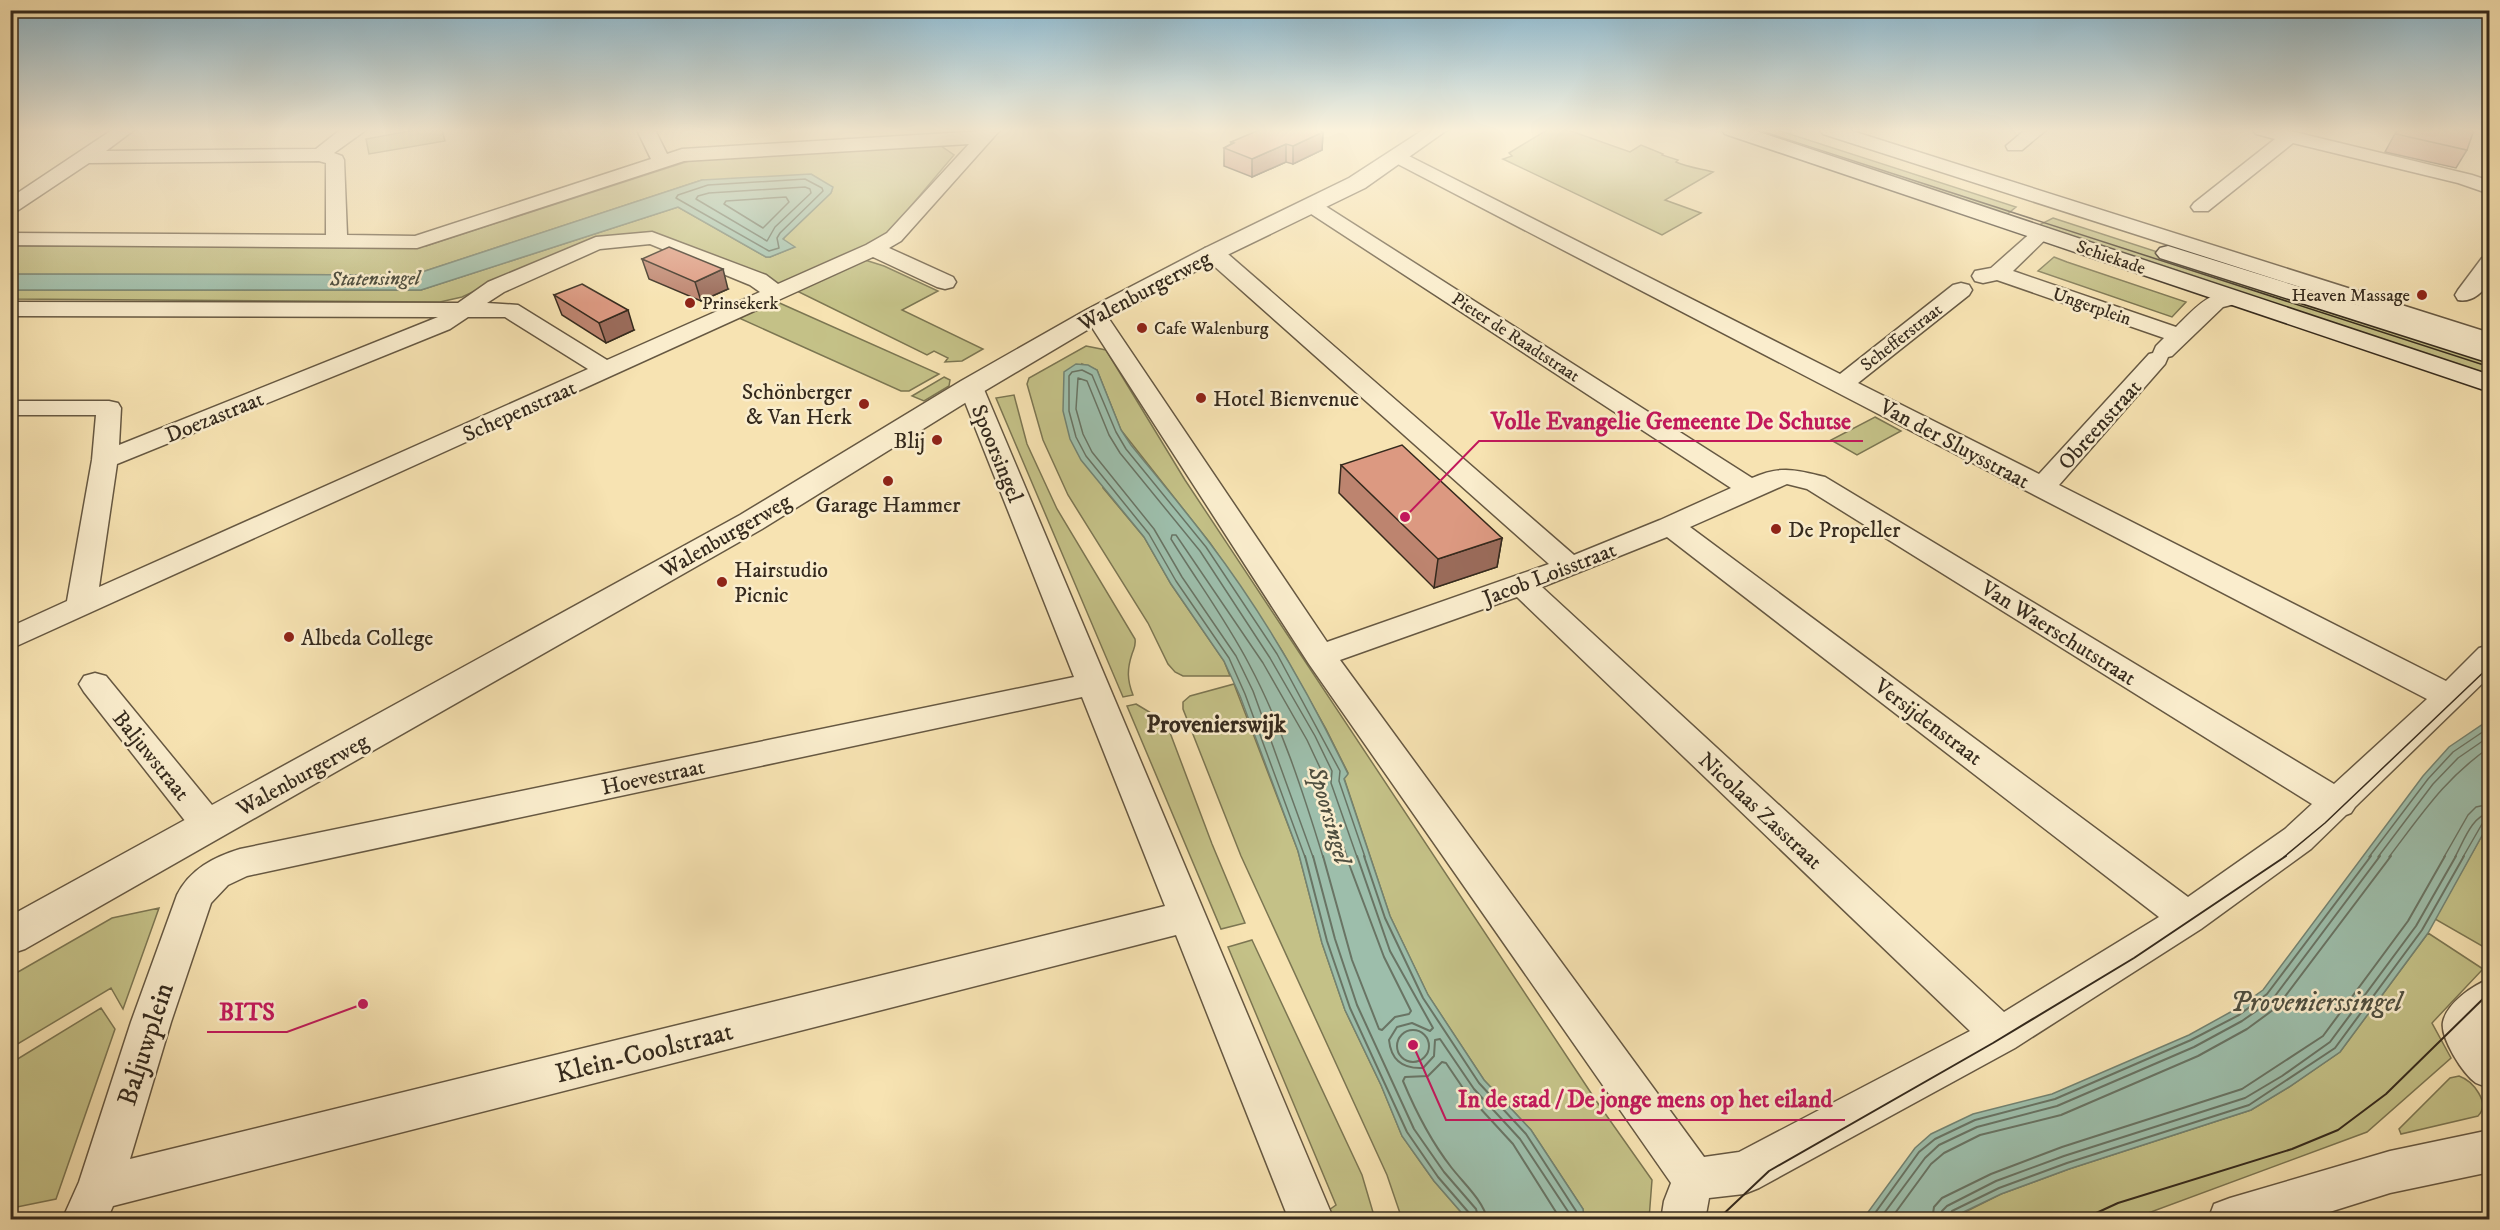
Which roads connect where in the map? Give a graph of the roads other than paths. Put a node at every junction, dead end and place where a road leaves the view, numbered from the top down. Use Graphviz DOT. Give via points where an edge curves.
graph roads {
  1 [pos="40,187"];
  2 [pos="336,187"];
  3 [pos="581,187"];
  4 [pos="939,187"];
  5 [pos="1348,187"];
  6 [pos="1454,187"];
  7 [pos="1905,187"];
  8 [pos="1967,187"];
  9 [pos="2009,187"];
  10 [pos="2226,187"];
  11 [pos="1312,206"];
  12 [pos="10,207"];
  13 [pos="2202,207"];
  14 [pos="2042,233"];
  15 [pos="10,239"];
  16 [pos="337,242"];
  17 [pos="873,249"];
  18 [pos="1213,253"];
  19 [pos="2490,263"];
  20 [pos="1998,273"];
  21 [pos="945,282"];
  22 [pos="777,293"];
  23 [pos="2466,295"];
  24 [pos="2231,298"];
  25 [pos="10,309"];
  26 [pos="460,310"];
  27 [pos="1095,315"];
  28 [pos="2179,336"];
  29 [pos="2490,341"];
  30 [pos="2490,355"];
  31 [pos="607,370"];
  32 [pos="1842,384"];
  33 [pos="2490,384"];
  34 [pos="971,387"];
  35 [pos="10,408"];
  36 [pos="105,460"];
  37 [pos="1762,483"];
  38 [pos="2041,488"];
  39 [pos="1670,526"];
  40 [pos="1570,567"];
  41 [pos="1522,585"];
  42 [pos="81,606"];
  43 [pos="10,639"];
  44 [pos="1320,656"];
  45 [pos="2490,656"];
  46 [pos="95,684"];
  47 [pos="1092,684"];
  48 [pos="2450,698"];
  49 [pos="2338,804"];
  50 [pos="209,826"];
  51 [pos="215,875"];
  52 [pos="1188,916"];
  53 [pos="2188,918"];
  54 [pos="10,937"];
  55 [pos="2490,996"];
  56 [pos="2001,1035"];
  57 [pos="2490,1069"];
  58 [pos="2490,1151"];
  59 [pos="1689,1199"];
  60 [pos="92,1204"];
  61 [pos="1312,1220"];
  62 [pos="2230,1220"];
  1 -- 12 [label="street"];
  2 -- 16 [label="street"];
  3 -- 16 [label="street" via="417,242"];
  4 -- 17 [label="street, Schepenstraat" via="894,237"];
  5 -- 11 [label="street, Walenburgerweg"];
  6 -- 32 [label="street, Van der Sluysstraat"];
  7 -- 14 [label="street, Schiekade"];
  8 -- 30 [label="street, Schiekade"];
  9 -- 29 [label="street, Schiekade"];
  10 -- 13 [label="street"];
  11 -- 18 [label="street, Walenburgerweg"];
  11 -- 37 [label="street, Pieter de Raadtstraat"];
  14 -- 20 [label="street"];
  14 -- 24 [label="street, Schiekade"];
  15 -- 16 [label="street"];
  17 -- 21 [label="street"];
  17 -- 22 [label="street, Schepenstraat"];
  18 -- 27 [label="street, Walenburgerweg"];
  18 -- 40 [label="street"];
  19 -- 23 [label="street"];
  20 -- 28 [label="street, Ungerplein"];
  20 -- 32 [label="street, Schefferstraat" via="1979,277"];
  22 -- 26 [label="street" via="758,280 700,255 652,238 630,238 596,243 496,287"];
  22 -- 31 [label="street, Schepenstraat"];
  24 -- 28 [label="street" via="2215,302"];
  24 -- 33 [label="street, Schiekade"];
  25 -- 26 [label="street"];
  26 -- 31 [label="street" via="510,310"];
  26 -- 36 [label="street, Doezastraat" via="442,324"];
  27 -- 34 [label="street, Walenburgerweg"];
  27 -- 44 [label="street"];
  28 -- 38 [label="street, Obreenstraat"];
  31 -- 42 [label="street, Schepenstraat"];
  32 -- 38 [label="street, Van der Sluysstraat"];
  34 -- 47 [label="street, Spoorsingel"];
  34 -- 50 [label="street, Walenburgerweg" via="751,522"];
  35 -- 36 [label="street" via="110,408"];
  36 -- 42 [label="street"];
  37 -- 39 [label="street, Jacob Loisstraat"];
  37 -- 49 [label="street, Van Waerschutstraat" via="1787,476 1816,483"];
  38 -- 48 [label="street, Van der Sluysstraat"];
  39 -- 40 [label="street, Jacob Loisstraat"];
  39 -- 53 [label="street, Versijdenstraat"];
  40 -- 41 [label="street, Jacob Loisstraat"];
  41 -- 44 [label="street, Jacob Loisstraat"];
  41 -- 56 [label="street, Nicolaas Zasstraat"];
  42 -- 43 [label="street, Schepenstraat"];
  44 -- 59 [label="street"];
  45 -- 48 [label="street"];
  46 -- 50 [label="street, Baljuwstraat"];
  47 -- 51 [label="street, Hoevestraat" via="240,862"];
  47 -- 52 [label="street, Spoorsingel"];
  48 -- 49 [label="street"];
  49 -- 53 [label="street" via="2298,839"];
  50 -- 54 [label="street, Walenburgerweg"];
  51 -- 60 [label="street, Baljuwplein" via="195,895"];
  52 -- 60 [label="street, Klein-Coolstraat"];
  52 -- 61 [label="street, Spoorsingel"];
  53 -- 56 [label="street"];
  55 -- 57 [label="street" via="2463,1022 2462,1030"];
  56 -- 59 [label="street"];
  58 -- 62 [label="street" via="2391,1172"];
}
